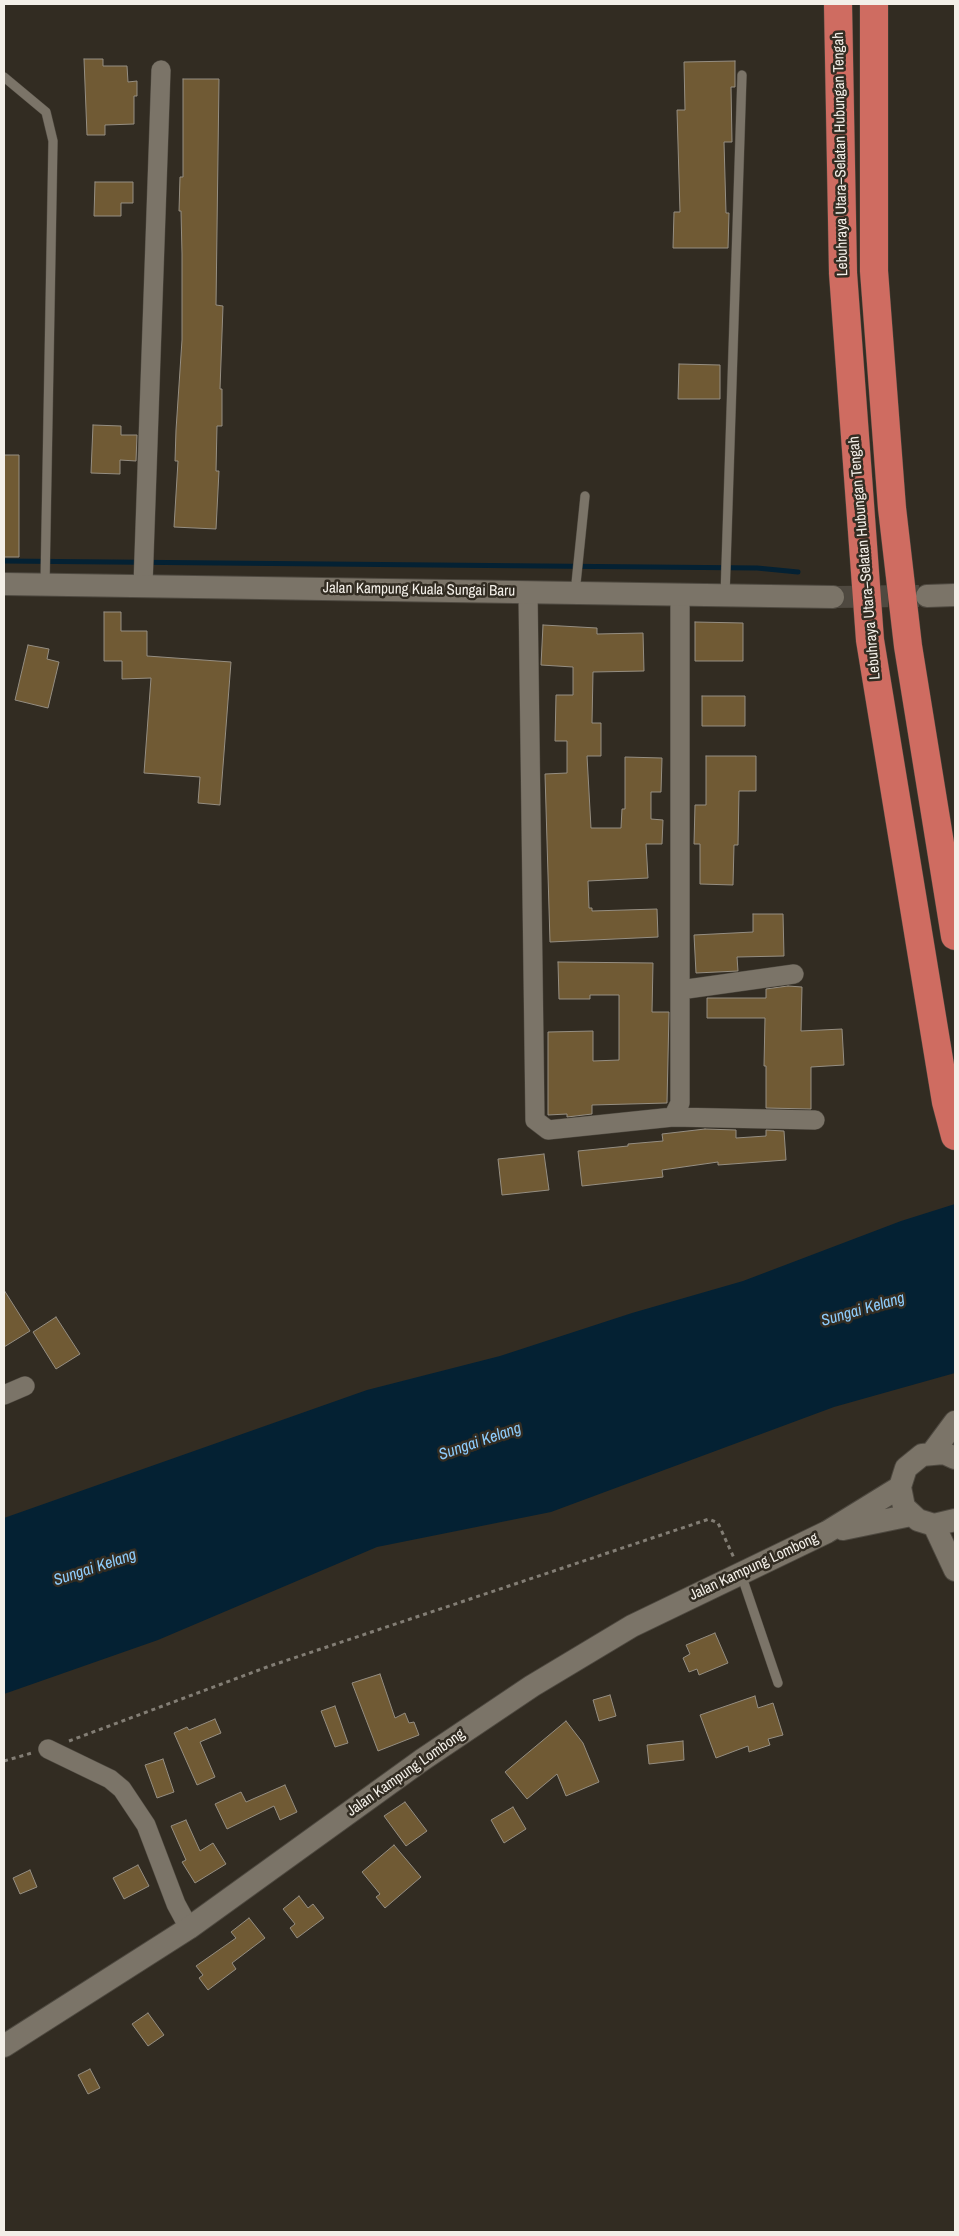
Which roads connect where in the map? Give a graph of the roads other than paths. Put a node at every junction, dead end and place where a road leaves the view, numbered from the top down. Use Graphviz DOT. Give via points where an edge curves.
graph roads {
  1 [pos="838,4"];
  2 [pos="874,4"];
  3 [pos="161,70"];
  4 [pos="742,75"];
  5 [pos="4,77"];
  6 [pos="585,496"];
  7 [pos="46,580"];
  8 [pos="143,580"];
  9 [pos="4,584"];
  10 [pos="576,585"];
  11 [pos="726,586"];
  12 [pos="528,592"];
  13 [pos="680,595"];
  14 [pos="955,595"];
  15 [pos="927,596"];
  16 [pos="833,597"];
  17 [pos="955,936"];
  18 [pos="794,974"];
  19 [pos="680,990"];
  20 [pos="673,1117"];
  21 [pos="815,1120"];
  22 [pos="955,1136"];
  23 [pos="25,1386"];
  24 [pos="4,1395"];
  25 [pos="955,1422"];
  26 [pos="932,1453"];
  27 [pos="955,1458"];
  28 [pos="900,1487"];
  29 [pos="911,1515"];
  30 [pos="945,1522"];
  31 [pos="827,1532"];
  32 [pos="955,1570"];
  33 [pos="741,1573"];
  34 [pos="778,1683"];
  35 [pos="48,1749"];
  36 [pos="188,1928"];
  37 [pos="4,2046"];
  1 -- 22 [label="highway, Lebuhraya Utara–Selatan Hubungan Tengah" via="843,273 870,640 946,1102"];
  2 -- 17 [label="highway, Lebuhraya Utara–Selatan Hubungan Tengah" via="874,271 892,508 908,646"];
  3 -- 8 [label="street"];
  4 -- 11 [label="lane"];
  5 -- 7 [label="lane" via="46,112 53,141"];
  6 -- 10 [label="lane"];
  7 -- 8 [label="street, Jalan Kampung Kuala Sungai Baru"];
  7 -- 9 [label="street, Jalan Kampung Kuala Sungai Baru"];
  8 -- 12 [label="street, Jalan Kampung Kuala Sungai Baru"];
  10 -- 12 [label="street, Jalan Kampung Kuala Sungai Baru"];
  10 -- 13 [label="street, Jalan Kampung Kuala Sungai Baru"];
  11 -- 13 [label="street, Jalan Kampung Kuala Sungai Baru"];
  11 -- 16 [label="street, Jalan Kampung Kuala Sungai Baru"];
  12 -- 20 [label="street" via="535,1120 548,1130"];
  13 -- 19 [label="street"];
  14 -- 15 [label="street"];
  18 -- 19 [label="street"];
  19 -- 20 [label="street" via="680,1103"];
  20 -- 21 [label="street"];
  23 -- 24 [label="street"];
  25 -- 26 [label="street"];
  26 -- 27 [label="street" via="944,1453"];
  26 -- 28 [label="street" via="913,1461 906,1468"];
  28 -- 29 [label="street" via="904,1507"];
  28 -- 31 [label="street"];
  29 -- 30 [label="street" via="918,1520"];
  29 -- 31 [label="street"];
  30 -- 32 [label="street"];
  31 -- 33 [label="street, Jalan Kampung Lombong"];
  33 -- 34 [label="lane"];
  33 -- 36 [label="street, Jalan Kampung Lombong" via="632,1626 532,1686 422,1760"];
  35 -- 36 [label="street" via="110,1779 122,1789 146,1825"];
  36 -- 37 [label="street, Jalan Kampung Lombong"];
}
